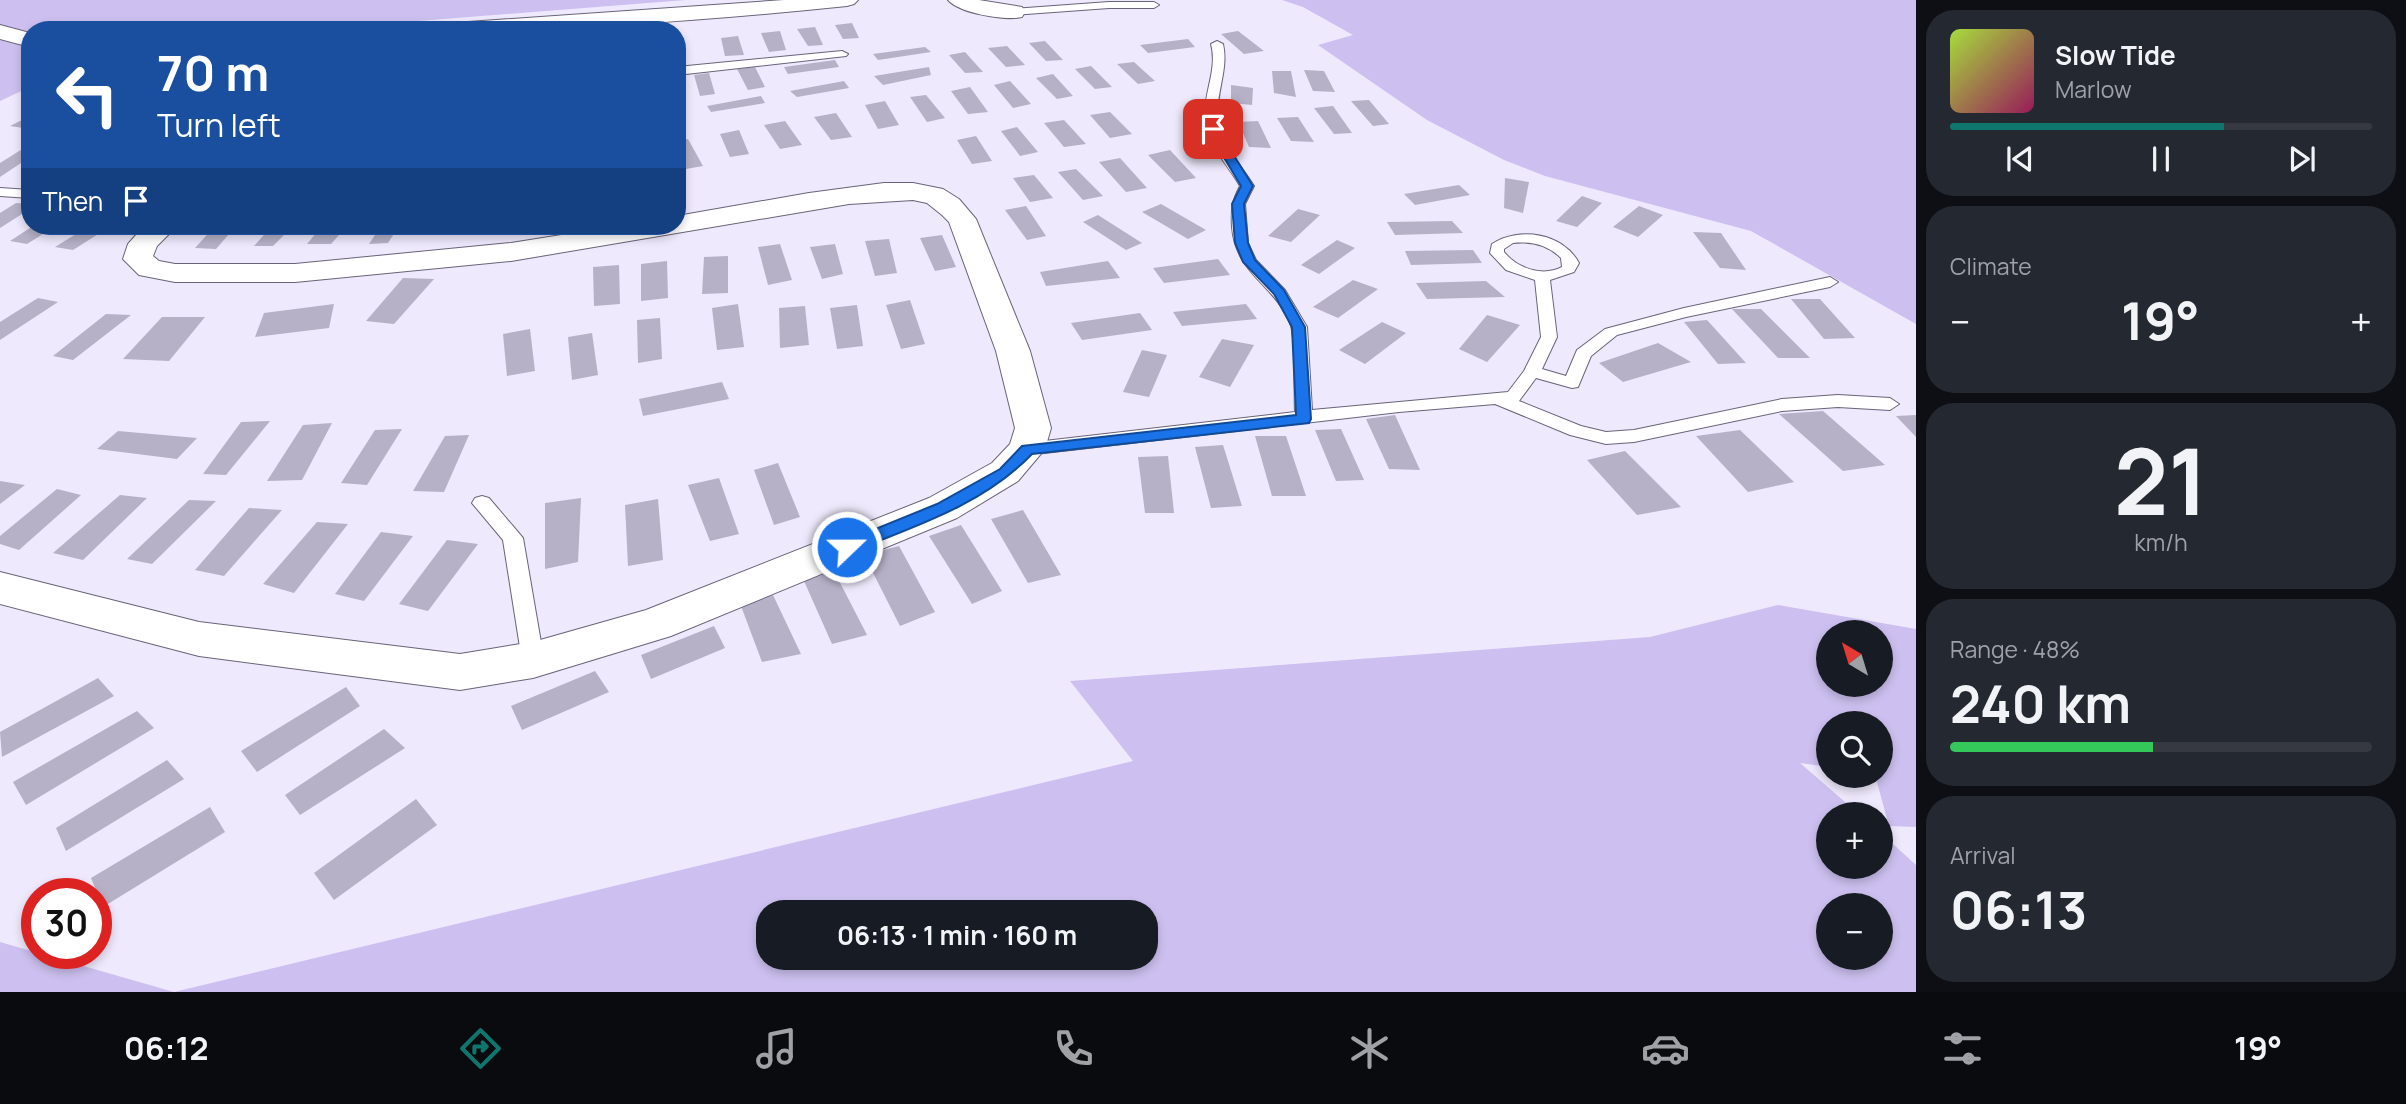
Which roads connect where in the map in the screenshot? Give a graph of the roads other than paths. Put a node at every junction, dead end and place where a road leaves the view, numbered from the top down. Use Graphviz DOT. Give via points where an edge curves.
graph roads {
  1 [pos="847,0"];
  2 [pos="959,0"];
  3 [pos="1154,5"];
  4 [pos="1014,12"];
  5 [pos="589,21"];
  6 [pos="0,32"];
  7 [pos="21,38"];
  8 [pos="1217,44"];
  9 [pos="842,54"];
  10 [pos="686,70"];
  11 [pos="0,192"];
  12 [pos="21,193"];
  13 [pos="686,224"];
  14 [pos="151,235"];
  15 [pos="612,235"];
  16 [pos="1542,276"];
  17 [pos="1830,282"];
  18 [pos="1532,372"];
  19 [pos="1498,399"];
  20 [pos="1890,404"];
  21 [pos="1304,419"];
  22 [pos="1027,449"];
  23 [pos="482,503"];
  24 [pos="0,588"];
  25 [pos="533,660"];
  1 -- 5 [label="street"];
  2 -- 4 [label="street"];
  3 -- 4 [label="lane"];
  6 -- 7 [label="street"];
  8 -- 21 [label="lane" via="1223,57 1213,87 1213,129 1247,186 1238,204 1238,220 1249,262 1279,293 1299,327"];
  9 -- 10 [label="lane"];
  11 -- 12 [label="lane"];
  13 -- 22 [label="street" via="875,192 911,190 946,203 962,219 1013,351 1033,428"];
  14 -- 15 [label="street" via="138,250 138,258 150,269 175,274 295,273 484,255"];
  16 -- 18 [label="lane" via="1549,337"];
  17 -- 18 [label="lane" via="1611,332 1583,354 1572,383"];
  18 -- 19 [label="lane" via="1513,397"];
  19 -- 20 [label="lane" via="1576,431 1606,438 1782,405"];
  19 -- 21 [label="lane"];
  21 -- 22 [label="lane"];
  22 -- 25 [label="street" via="1005,472 943,508 656,624"];
  23 -- 25 [label="lane" via="513,538"];
  24 -- 25 [label="street" via="199,639 460,672"];
}
